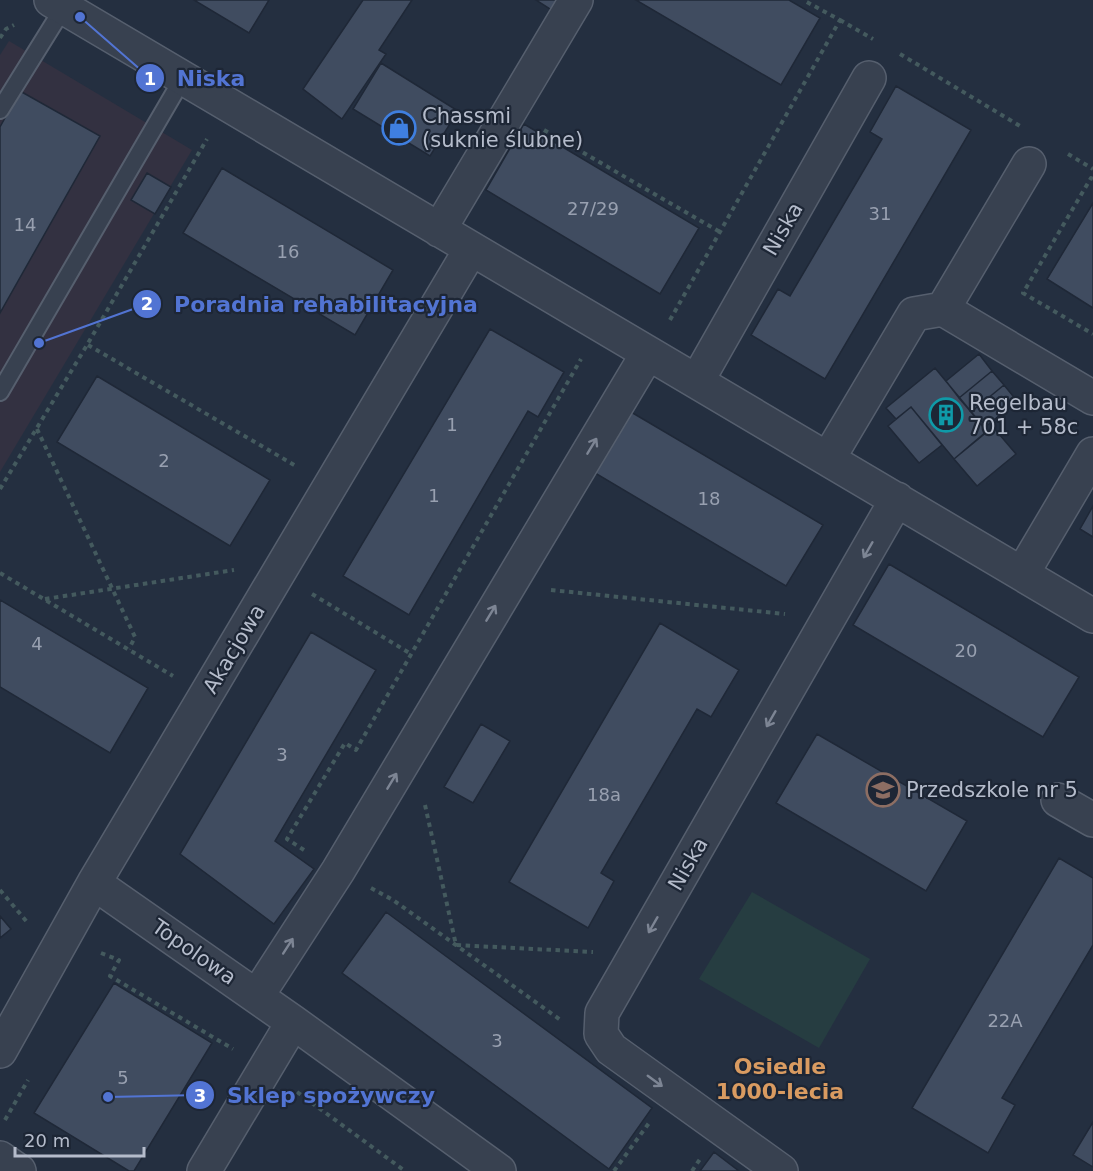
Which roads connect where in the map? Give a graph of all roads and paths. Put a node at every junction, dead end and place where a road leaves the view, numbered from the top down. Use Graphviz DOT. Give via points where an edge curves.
graph roads {
  1 [pos="576,0"];
  2 [pos="803,0"];
  3 [pos="57,4"];
  4 [pos="840,20"];
  5 [pos="877,41"];
  6 [pos="896,52"];
  7 [pos="183,78"];
  8 [pos="869,78"];
  9 [pos="0,110"];
  10 [pos="540,128"];
  11 [pos="1024,128"];
  12 [pos="212,131"];
  13 [pos="1063,152"];
  14 [pos="1029,164"];
  15 [pos="1093,169"];
  16 [pos="1092,177"];
  17 [pos="439,230"];
  18 [pos="720,232"];
  19 [pos="471,249"];
  20 [pos="943,309"];
  21 [pos="668,323"];
  22 [pos="1093,334"];
  23 [pos="87,345"];
  24 [pos="648,353"];
  25 [pos="582,358"];
  26 [pos="697,381"];
  27 [pos="0,392"];
  28 [pos="1093,398"];
  29 [pos="36,429"];
  30 [pos="1093,454"];
  31 [pos="828,459"];
  32 [pos="300,468"];
  33 [pos="0,489"];
  34 [pos="897,499"];
  35 [pos="244,569"];
  36 [pos="0,573"];
  37 [pos="1022,574"];
  38 [pos="508,586"];
  39 [pos="112,587"];
  40 [pos="309,593"];
  41 [pos="44,599"];
  42 [pos="789,614"];
  43 [pos="1093,616"];
  44 [pos="129,649"];
  45 [pos="411,654"];
  46 [pos="177,678"];
  47 [pos="356,750"];
  48 [pos="397,773"];
  49 [pos="1058,800"];
  50 [pos="1093,820"];
  51 [pos="338,871"];
  52 [pos="94,883"];
  53 [pos="0,890"];
  54 [pos="34,930"];
  55 [pos="456,945"];
  56 [pos="600,952"];
  57 [pos="92,953"];
  58 [pos="257,996"];
  59 [pos="566,1017"];
  60 [pos="293,1022"];
  61 [pos="0,1051"];
  62 [pos="266,1069"];
  63 [pos="33,1070"];
  64 [pos="652,1119"];
  65 [pos="0,1129"];
  66 [pos="0,1158"];
  67 [pos="19,1171"];
  68 [pos="204,1171"];
  69 [pos="405,1171"];
  70 [pos="499,1171"];
  71 [pos="614,1171"];
  72 [pos="781,1171"];
  1 -- 17 [label="street"];
  2 -- 4 [label="path"];
  3 -- 7 [label="street"];
  3 -- 9 [label="lane"];
  4 -- 5 [label="path"];
  4 -- 18 [label="path"];
  6 -- 11 [label="path"];
  7 -- 17 [label="street"];
  7 -- 27 [label="lane"];
  8 -- 26 [label="street, Niska"];
  10 -- 18 [label="path"];
  12 -- 23 [label="path"];
  13 -- 15 [label="path"];
  14 -- 20 [label="street"];
  16 -- 22 [label="path" via="1023,292"];
  17 -- 19 [label="street"];
  18 -- 21 [label="path"];
  19 -- 24 [label="street"];
  19 -- 52 [label="street, Akacjowa"];
  20 -- 28 [label="street"];
  20 -- 31 [label="street" via="914,314"];
  23 -- 29 [label="path"];
  23 -- 32 [label="path"];
  24 -- 26 [label="street"];
  38 -- 24 [label="street, one-way"];
  25 -- 45 [label="path"];
  26 -- 31 [label="street"];
  29 -- 33 [label="path"];
  29 -- 39 [label="path"];
  30 -- 37 [label="street"];
  31 -- 34 [label="street"];
  34 -- 37 [label="street"];
  34 -- 72 [label="street, Niska, one-way" via="603,1013 601,1034 611,1049"];
  35 -- 39 [label="path"];
  36 -- 41 [label="path"];
  37 -- 43 [label="street"];
  38 -- 42 [label="path"];
  48 -- 38 [label="street, one-way"];
  39 -- 41 [label="path"];
  39 -- 44 [label="path" via="135,637"];
  40 -- 45 [label="path"];
  41 -- 44 [label="path"];
  44 -- 46 [label="path"];
  45 -- 47 [label="path"];
  47 -- 48 [label="path"];
  47 -- 51 [label="path" via="345,743 287,839"];
  51 -- 48 [label="street, one-way"];
  48 -- 55 [label="path" via="421,788"];
  49 -- 50 [label="street"];
  51 -- 55 [label="path" via="393,900"];
  58 -- 51 [label="street, one-way"];
  52 -- 58 [label="street, Topolowa"];
  52 -- 61 [label="street, Akacjowa"];
  53 -- 54 [label="path"];
  55 -- 56 [label="path"];
  55 -- 59 [label="path" via="565,1023"];
  57 -- 62 [label="path" via="119,960 110,976"];
  58 -- 60 [label="street, Topolowa"];
  60 -- 62 [label="street"];
  60 -- 70 [label="street, Topolowa"];
  62 -- 68 [label="street"];
  62 -- 69 [label="path"];
  63 -- 65 [label="path"];
  64 -- 71 [label="path"];
  66 -- 67 [label="street"];
}
